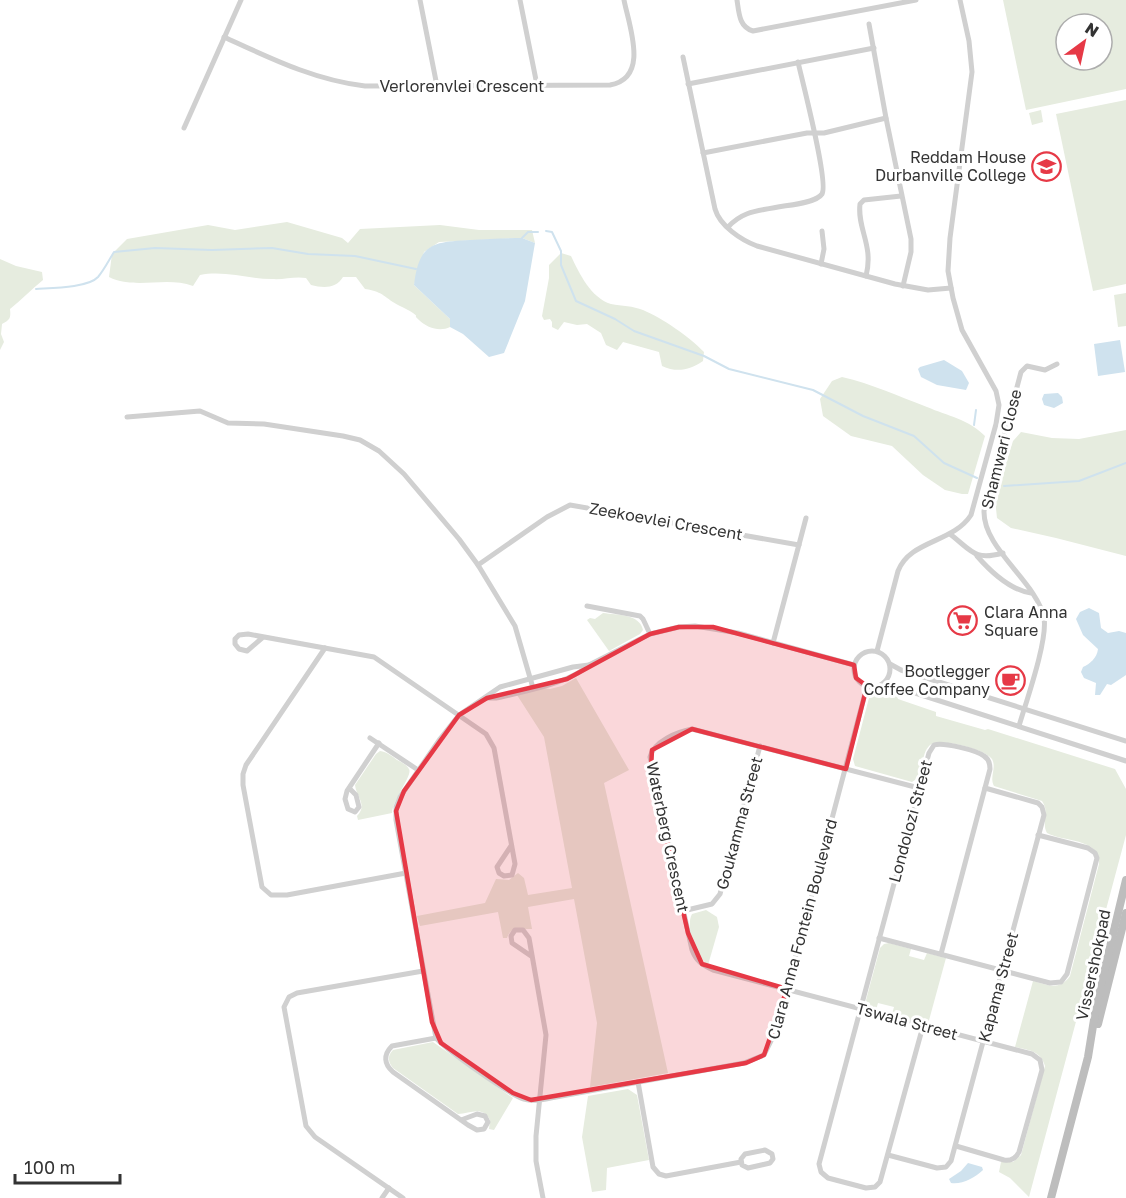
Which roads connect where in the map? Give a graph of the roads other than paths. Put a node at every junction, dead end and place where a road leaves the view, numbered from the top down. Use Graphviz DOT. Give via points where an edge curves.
graph roads {
  1 [pos="241,0"];
  2 [pos="420,0"];
  3 [pos="520,0"];
  4 [pos="624,0"];
  5 [pos="737,0"];
  6 [pos="916,0"];
  7 [pos="960,0"];
  8 [pos="869,24"];
  9 [pos="224,38"];
  10 [pos="874,48"];
  11 [pos="683,57"];
  12 [pos="798,62"];
  13 [pos="688,84"];
  14 [pos="537,85"];
  15 [pos="437,86"];
  16 [pos="885,118"];
  17 [pos="184,128"];
  18 [pos="814,134"];
  19 [pos="703,153"];
  20 [pos="901,196"];
  21 [pos="728,227"];
  22 [pos="822,231"];
  23 [pos="821,264"];
  24 [pos="866,276"];
  25 [pos="903,286"];
  26 [pos="951,288"];
  27 [pos="1057,364"];
  28 [pos="128,417"];
  29 [pos="806,518"];
  30 [pos="950,534"];
  31 [pos="799,545"];
  32 [pos="1003,553"];
  33 [pos="977,556"];
  34 [pos="478,566"];
  35 [pos="1031,593"];
  36 [pos="587,606"];
  37 [pos="650,634"];
  38 [pos="262,638"];
  39 [pos="773,643"];
  40 [pos="325,648"];
  41 [pos="877,651"];
  42 [pos="890,664"];
  43 [pos="590,665"];
  44 [pos="854,665"];
  45 [pos="530,677"];
  46 [pos="884,683"];
  47 [pos="867,686"];
  48 [pos="533,688"];
  49 [pos="487,698"];
  50 [pos="1024,709"];
  51 [pos="459,715"];
  52 [pos="1019,726"];
  53 [pos="370,738"];
  54 [pos="1126,741"];
  55 [pos="379,743"];
  56 [pos="760,746"];
  57 [pos="1126,761"];
  58 [pos="846,769"];
  59 [pos="418,770"];
  60 [pos="349,788"];
  61 [pos="985,788"];
  62 [pos="920,789"];
  63 [pos="1038,835"];
  64 [pos="511,846"];
  65 [pos="406,873"];
  66 [pos="1126,880"];
  67 [pos="683,911"];
  68 [pos="1126,913"];
  69 [pos="879,938"];
  70 [pos="941,954"];
  71 [pos="531,956"];
  72 [pos="1002,970"];
  73 [pos="423,971"];
  74 [pos="787,989"];
  75 [pos="860,1009"];
  76 [pos="923,1026"];
  77 [pos="436,1038"];
  78 [pos="984,1042"];
  79 [pos="1088,1057"];
  80 [pos="638,1082"];
  81 [pos="540,1100"];
  82 [pos="461,1120"];
  83 [pos="956,1146"];
  84 [pos="888,1155"];
  85 [pos="741,1162"];
  86 [pos="389,1188"];
  87 [pos="382,1198"];
  88 [pos="403,1198"];
  89 [pos="543,1198"];
  90 [pos="1051,1198"];
  1 -- 9 [label="street"];
  2 -- 15 [label="street"];
  3 -- 14 [label="street"];
  4 -- 14 [label="street, Verlorenvlei Crescent" via="635,59 626,78 610,85"];
  5 -- 6 [label="street" via="742,23 753,31"];
  7 -- 26 [label="street" via="972,72 948,255"];
  8 -- 10 [label="street"];
  9 -- 15 [label="street, Verlorenvlei Crescent" via="328,80 365,86"];
  9 -- 17 [label="street"];
  10 -- 12 [label="street"];
  10 -- 16 [label="street"];
  11 -- 13 [label="street"];
  12 -- 13 [label="street"];
  12 -- 18 [label="street"];
  13 -- 19 [label="street"];
  14 -- 15 [label="street, Verlorenvlei Crescent"];
  16 -- 18 [label="street"];
  16 -- 20 [label="street"];
  18 -- 19 [label="street"];
  18 -- 21 [label="street" via="824,184 820,196 741,215"];
  19 -- 21 [label="street" via="717,217"];
  20 -- 24 [label="street" via="864,200 860,204 869,253"];
  20 -- 25 [label="street" via="911,239"];
  21 -- 23 [label="street" via="757,246"];
  22 -- 23 [label="street"];
  23 -- 24 [label="street"];
  24 -- 25 [label="street"];
  25 -- 26 [label="street"];
  26 -- 30 [label="street" via="962,330 996,391 999,405 973,510 965,524"];
  27 -- 32 [label="street, Shamwari Close" via="1045,370 1027,366 1021,372 984,511 986,526"];
  28 -- 34 [label="street" via="200,411 228,423 264,424 360,441 388,457"];
  29 -- 31 [label="street"];
  30 -- 33 [label="street"];
  30 -- 41 [label="street" via="913,552 903,562"];
  31 -- 34 [label="street, Zeekoevlei Crescent" via="570,505"];
  31 -- 39 [label="street"];
  32 -- 33 [label="street"];
  32 -- 35 [label="street, Shamwari Close"];
  33 -- 35 [label="street" via="1014,587"];
  34 -- 45 [label="street" via="515,626"];
  35 -- 50 [label="street, Shamwari Close" via="1042,613 1044,631"];
  36 -- 37 [label="street" via="640,616"];
  37 -- 39 [label="street" via="679,627 713,627"];
  37 -- 43 [label="street"];
  38 -- 38 [label="street" via="247,651 235,644 243,634"];
  38 -- 40 [label="street"];
  39 -- 44 [label="street"];
  40 -- 51 [label="street" via="378,659"];
  40 -- 65 [label="street" via="243,774 260,882 267,893 277,896"];
  41 -- 42 [label="street"];
  41 -- 44 [label="street" via="864,652"];
  42 -- 46 [label="street" via="890,674"];
  42 -- 50 [label="street"];
  43 -- 45 [label="street"];
  43 -- 48 [label="street" via="567,679"];
  44 -- 47 [label="street" via="856,678"];
  45 -- 48 [label="street"];
  45 -- 49 [label="street" via="500,687"];
  46 -- 47 [label="street"];
  46 -- 52 [label="street"];
  47 -- 58 [label="street, Clara Anna Fontein Boulevard"];
  48 -- 49 [label="street"];
  49 -- 51 [label="street"];
  50 -- 52 [label="street, Shamwari Close"];
  50 -- 54 [label="street"];
  51 -- 59 [label="street"];
  51 -- 64 [label="street" via="486,734 494,748"];
  52 -- 57 [label="street"];
  53 -- 55 [label="street"];
  55 -- 59 [label="street"];
  55 -- 60 [label="street"];
  56 -- 58 [label="street, Waterberg Crescent"];
  56 -- 67 [label="street, Goukamma Street" via="720,894 712,904"];
  56 -- 67 [label="street, Waterberg Crescent" via="692,729 662,741 651,751 651,769"];
  58 -- 62 [label="street, Waterberg Crescent"];
  58 -- 74 [label="street, Clara Anna Fontein Boulevard"];
  59 -- 65 [label="street" via="400,796 396,811"];
  61 -- 62 [label="street, Londolozi Street" via="990,769 986,757 939,744 930,750"];
  61 -- 63 [label="street, Kapama Street" via="1040,805 1044,815"];
  61 -- 70 [label="street, Londolozi Street"];
  62 -- 69 [label="street, Londolozi Street"];
  63 -- 72 [label="street, Kapama Street"];
  63 -- 72 [label="street" via="1095,853 1097,860 1088,896 1063,980 1054,984"];
  64 -- 64 [label="street" via="497,867 504,876 512,875 515,867"];
  65 -- 73 [label="street"];
  66 -- 79 [label="main road, Vissershokpad"];
  67 -- 74 [label="street, Waterberg Crescent" via="692,950 702,964"];
  68 -- 79 [label="main road, Vissershokpad"];
  69 -- 70 [label="street"];
  69 -- 75 [label="street, Londolozi Street"];
  70 -- 72 [label="street"];
  71 -- 71 [label="street" via="512,943 513,932 520,930 528,935"];
  71 -- 81 [label="street" via="546,1035"];
  72 -- 78 [label="street, Kapama Street"];
  73 -- 77 [label="street"];
  73 -- 86 [label="street" via="297,993 284,1006 306,1126 315,1137"];
  74 -- 75 [label="street, Tswala Street"];
  74 -- 80 [label="street, Clara Anna Fontein Boulevard" via="764,1055 746,1063"];
  75 -- 76 [label="street, Tswala Street"];
  75 -- 84 [label="street, Londolozi Street" via="819,1170 828,1178 873,1188 882,1179"];
  76 -- 78 [label="street, Tswala Street"];
  76 -- 84 [label="street"];
  77 -- 81 [label="street, Clara Anna Fontein Boulevard" via="513,1093 527,1100"];
  77 -- 82 [label="street" via="392,1046 386,1055 386,1065"];
  78 -- 83 [label="street, Kapama Street"];
  78 -- 83 [label="street, Tswala Street" via="1032,1054 1040,1060 1042,1070 1016,1157 1004,1160"];
  79 -- 90 [label="main road, Vissershokpad"];
  80 -- 81 [label="street, Clara Anna Fontein Boulevard"];
  80 -- 85 [label="street" via="653,1167 659,1174"];
  81 -- 89 [label="street" via="536,1149"];
  82 -- 82 [label="street" via="480,1114 488,1122 484,1129 477,1130"];
  83 -- 84 [label="street, Kapama Street" via="951,1161 943,1168"];
  85 -- 85 [label="street" via="745,1154 765,1150 773,1156 768,1165 748,1168"];
  86 -- 87 [label="street"];
  86 -- 88 [label="street"];
}
